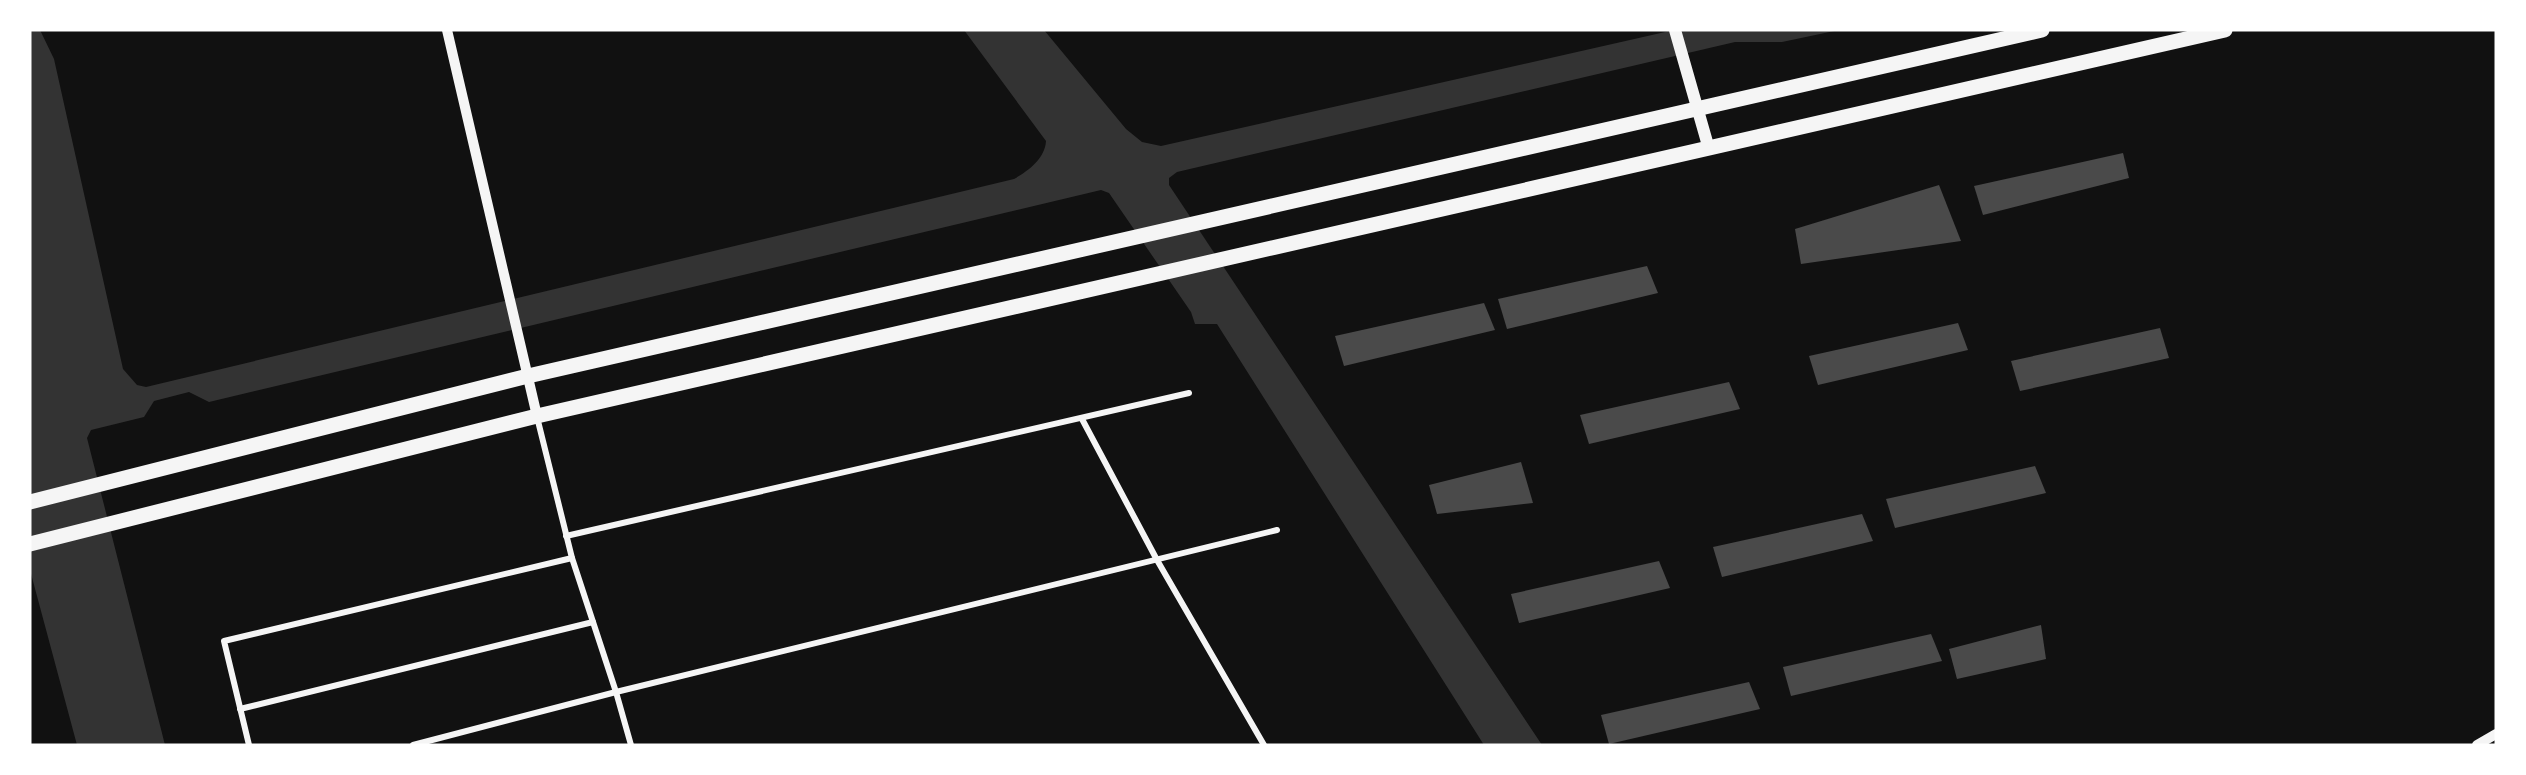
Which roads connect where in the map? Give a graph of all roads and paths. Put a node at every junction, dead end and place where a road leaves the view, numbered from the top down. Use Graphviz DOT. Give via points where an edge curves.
graph roads {
  1 [pos="447,30"];
  2 [pos="1675,30"];
  3 [pos="2042,30"];
  4 [pos="2225,30"];
  5 [pos="1699,109"];
  6 [pos="1710,149"];
  7 [pos="528,376"];
  8 [pos="1189,393"];
  9 [pos="537,416"];
  10 [pos="1082,419"];
  11 [pos="30,502"];
  12 [pos="1277,530"];
  13 [pos="566,536"];
  14 [pos="30,544"];
  15 [pos="572,558"];
  16 [pos="1157,560"];
  17 [pos="593,622"];
  18 [pos="616,692"];
  19 [pos="240,709"];
  20 [pos="2496,734"];
  21 [pos="249,745"];
  22 [pos="413,745"];
  23 [pos="631,745"];
  24 [pos="1264,745"];
  25 [pos="2477,745"];
  1 -- 7 [label="street"];
  2 -- 5 [label="main road"];
  3 -- 5 [label="main road"];
  4 -- 6 [label="main road"];
  5 -- 6 [label="main road"];
  5 -- 7 [label="main road"];
  6 -- 9 [label="main road"];
  7 -- 9 [label="street"];
  7 -- 11 [label="main road"];
  8 -- 10 [label="street"];
  9 -- 13 [label="street"];
  9 -- 14 [label="main road"];
  10 -- 13 [label="street"];
  10 -- 16 [label="street"];
  12 -- 16 [label="street"];
  13 -- 15 [label="street"];
  15 -- 17 [label="street"];
  15 -- 19 [label="street" via="224,640"];
  16 -- 18 [label="street"];
  16 -- 24 [label="street"];
  17 -- 18 [label="street"];
  17 -- 19 [label="street"];
  18 -- 22 [label="street"];
  18 -- 23 [label="street"];
  19 -- 21 [label="street"];
  20 -- 25 [label="street"];
}
